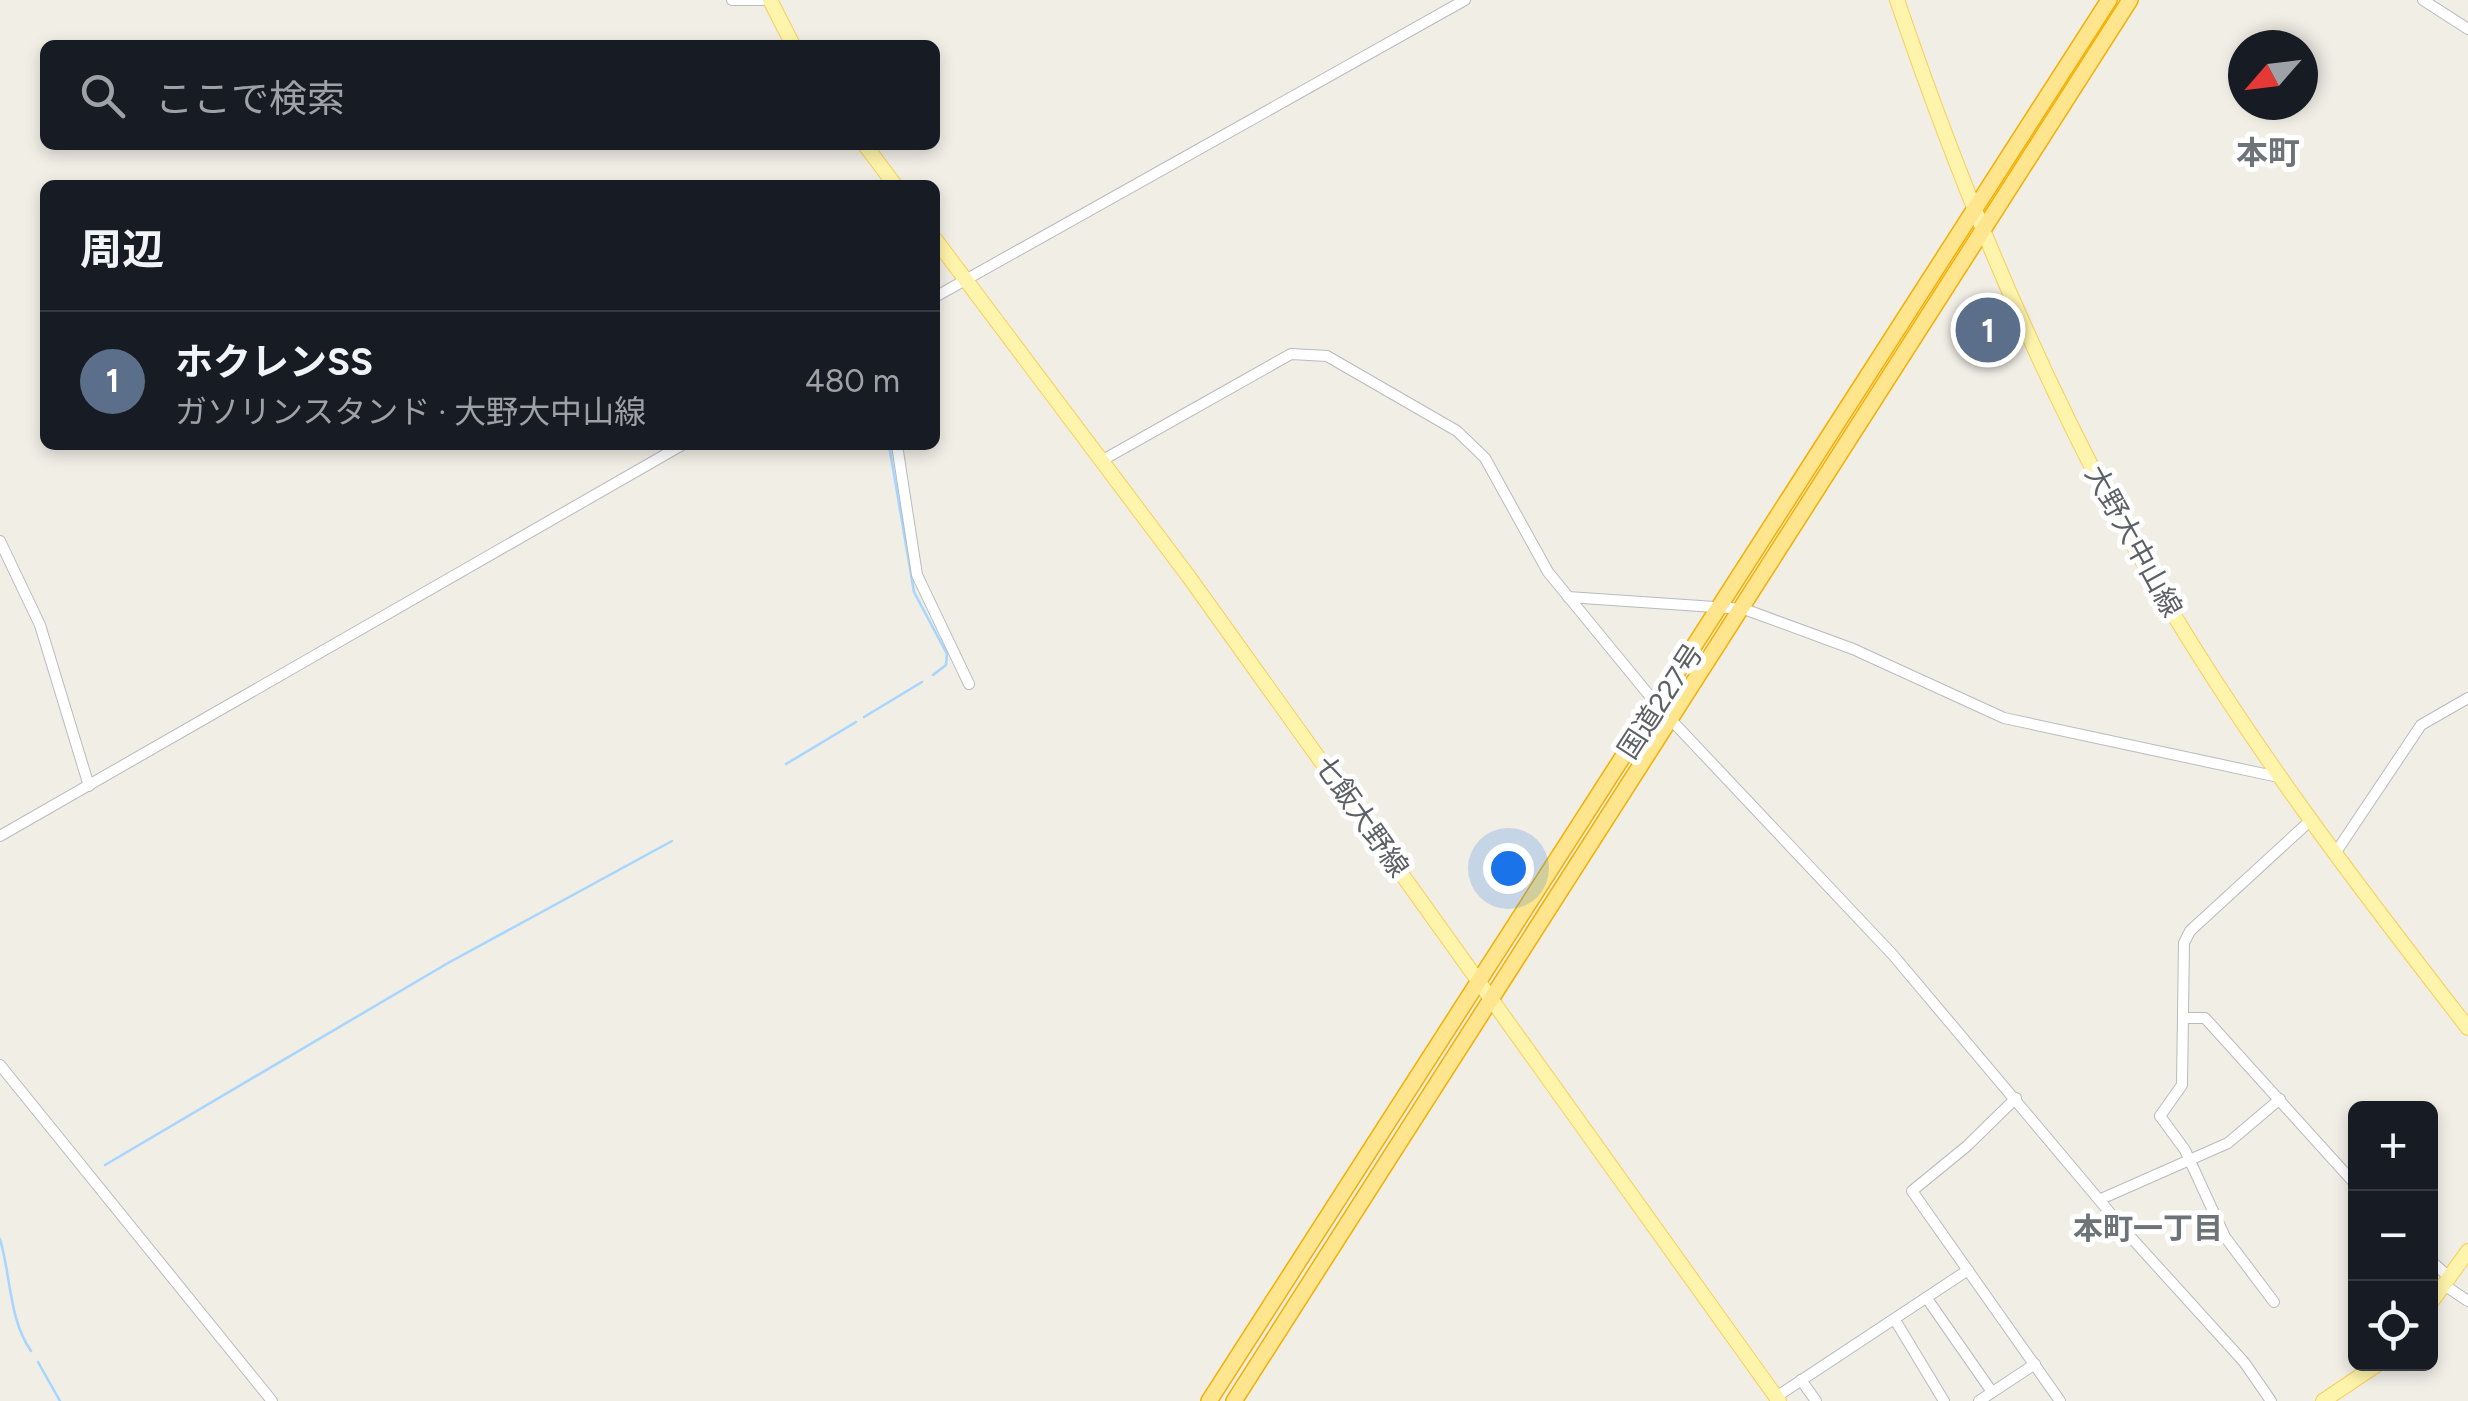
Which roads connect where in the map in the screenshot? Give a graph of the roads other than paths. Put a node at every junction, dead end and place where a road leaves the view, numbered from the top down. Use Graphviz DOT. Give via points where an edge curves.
graph roads {
  1 [pos="732,0"];
  2 [pos="766,0"];
  3 [pos="1465,0"];
  4 [pos="1897,0"];
  5 [pos="2108,0"];
  6 [pos="2130,0"];
  7 [pos="2423,0"];
  8 [pos="2468,29"];
  9 [pos="791,40"];
  10 [pos="869,150"];
  11 [pos="890,180"];
  12 [pos="1975,209"];
  13 [pos="1983,230"];
  14 [pos="940,246"];
  15 [pos="965,278"];
  16 [pos="940,293"];
  17 [pos="673,450"];
  18 [pos="898,450"];
  19 [pos="1101,460"];
  20 [pos="0,541"];
  21 [pos="1568,597"];
  22 [pos="1724,605"];
  23 [pos="1744,609"];
  24 [pos="970,684"];
  25 [pos="2468,698"];
  26 [pos="1658,706"];
  27 [pos="1672,719"];
  28 [pos="2282,778"];
  29 [pos="89,786"];
  30 [pos="2312,819"];
  31 [pos="0,836"];
  32 [pos="2336,852"];
  33 [pos="1480,982"];
  34 [pos="1492,998"];
  35 [pos="2183,1018"];
  36 [pos="2468,1028"];
  37 [pos="0,1065"];
  38 [pos="2016,1098"];
  39 [pos="2280,1099"];
  40 [pos="2190,1164"];
  41 [pos="2348,1177"];
  42 [pos="2101,1200"];
  43 [pos="2468,1251"];
  44 [pos="1968,1270"];
  45 [pos="2438,1270"];
  46 [pos="2446,1281"];
  47 [pos="2438,1292"];
  48 [pos="1928,1300"];
  49 [pos="2468,1301"];
  50 [pos="2274,1302"];
  51 [pos="1895,1320"];
  52 [pos="2035,1364"];
  53 [pos="2368,1371"];
  54 [pos="1800,1380"];
  55 [pos="1992,1392"];
  56 [pos="1777,1399"];
  57 [pos="272,1401"];
  58 [pos="1209,1401"];
  59 [pos="1234,1401"];
  60 [pos="1816,1401"];
  61 [pos="1944,1401"];
  62 [pos="1979,1401"];
  63 [pos="2060,1401"];
  64 [pos="2271,1401"];
  65 [pos="2323,1401"];
  1 -- 2 [label="street"];
  2 -- 9 [label="main road"];
  3 -- 15 [label="street"];
  4 -- 12 [label="main road, 大野大中山線"];
  5 -- 12 [label="highway, 国道227号"];
  6 -- 13 [label="highway, 国道227号"];
  7 -- 8 [label="street"];
  10 -- 11 [label="main road"];
  12 -- 13 [label="main road, 大野大中山線"];
  12 -- 22 [label="highway, 国道227号"];
  13 -- 23 [label="highway, 国道227号"];
  13 -- 28 [label="main road, 大野大中山線" via="2127,533"];
  14 -- 15 [label="main road, 七飯大野線"];
  15 -- 16 [label="street"];
  15 -- 19 [label="main road, 七飯大野線"];
  17 -- 29 [label="street"];
  18 -- 24 [label="street" via="917,575"];
  19 -- 21 [label="street" via="1291,354 1327,356 1476,447"];
  19 -- 33 [label="main road, 七飯大野線"];
  20 -- 29 [label="street" via="40,625"];
  21 -- 22 [label="street"];
  21 -- 26 [label="street"];
  22 -- 23 [label="street"];
  22 -- 26 [label="highway, 国道227号"];
  23 -- 27 [label="highway, 国道227号"];
  23 -- 28 [label="street" via="1853,649 2004,718"];
  25 -- 32 [label="street" via="2422,725"];
  26 -- 27 [label="street"];
  26 -- 33 [label="highway, 国道227号"];
  27 -- 34 [label="highway, 国道227号"];
  27 -- 38 [label="street" via="1858,916"];
  28 -- 30 [label="main road, 大野大中山線"];
  29 -- 31 [label="street"];
  30 -- 32 [label="main road, 大野大中山線"];
  30 -- 35 [label="street" via="2190,930"];
  32 -- 36 [label="main road, 大野大中山線"];
  33 -- 34 [label="main road, 七飯大野線"];
  33 -- 58 [label="highway, 国道227号"];
  34 -- 56 [label="main road, 七飯大野線"];
  34 -- 59 [label="highway, 国道227号"];
  35 -- 39 [label="street" via="2205,1018"];
  35 -- 40 [label="street" via="2182,1085 2160,1116"];
  37 -- 57 [label="street"];
  38 -- 42 [label="street"];
  38 -- 44 [label="street" via="1912,1191"];
  39 -- 40 [label="street" via="2228,1143"];
  39 -- 41 [label="street"];
  40 -- 42 [label="street"];
  40 -- 50 [label="street" via="2225,1238"];
  42 -- 64 [label="street"];
  43 -- 46 [label="main road"];
  44 -- 48 [label="street"];
  44 -- 52 [label="street"];
  45 -- 46 [label="street"];
  46 -- 47 [label="main road"];
  46 -- 49 [label="street"];
  48 -- 51 [label="street"];
  48 -- 55 [label="street"];
  51 -- 54 [label="street"];
  51 -- 61 [label="street"];
  52 -- 55 [label="street"];
  52 -- 63 [label="street"];
  53 -- 65 [label="main road"];
  54 -- 56 [label="street"];
  54 -- 60 [label="street"];
  55 -- 62 [label="street"];
}
